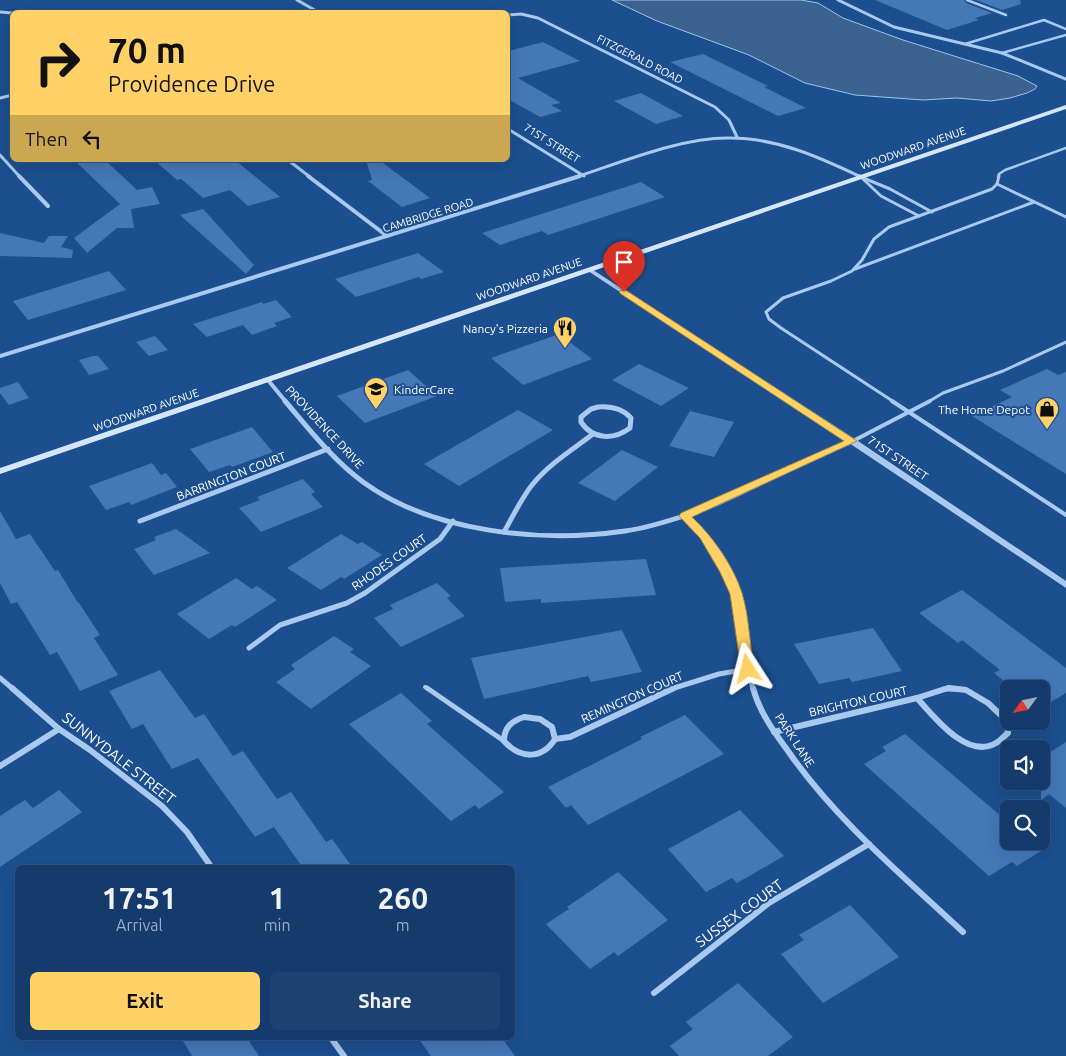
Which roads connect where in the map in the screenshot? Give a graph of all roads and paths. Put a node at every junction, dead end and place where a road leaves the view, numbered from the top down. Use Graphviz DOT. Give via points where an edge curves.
graph roads {
  1 [pos="297,0"];
  2 [pos="838,0"];
  3 [pos="967,0"];
  4 [pos="314,10"];
  5 [pos="1006,15"];
  6 [pos="510,16"];
  7 [pos="1066,29"];
  8 [pos="1066,35"];
  9 [pos="965,44"];
  10 [pos="1002,53"];
  11 [pos="1066,79"];
  12 [pos="1066,107"];
  13 [pos="510,130"];
  14 [pos="737,137"];
  15 [pos="1066,148"];
  16 [pos="0,154"];
  17 [pos="291,162"];
  18 [pos="584,176"];
  19 [pos="861,177"];
  20 [pos="996,184"];
  21 [pos="1034,202"];
  22 [pos="48,206"];
  23 [pos="932,212"];
  24 [pos="919,216"];
  25 [pos="1066,217"];
  26 [pos="387,236"];
  27 [pos="590,270"];
  28 [pos="853,270"];
  29 [pos="1066,342"];
  30 [pos="0,356"];
  31 [pos="268,380"];
  32 [pos="910,412"];
  33 [pos="594,434"];
  34 [pos="852,441"];
  35 [pos="328,449"];
  36 [pos="0,471"];
  37 [pos="1066,515"];
  38 [pos="685,516"];
  39 [pos="140,521"];
  40 [pos="453,522"];
  41 [pos="504,532"];
  42 [pos="1066,585"];
  43 [pos="249,648"];
  44 [pos="748,669"];
  45 [pos="0,678"];
  46 [pos="425,687"];
  47 [pos="918,698"];
  48 [pos="58,729"];
  49 [pos="774,732"];
  50 [pos="555,739"];
  51 [pos="504,741"];
  52 [pos="0,766"];
  53 [pos="869,844"];
  54 [pos="210,865"];
  55 [pos="963,932"];
  56 [pos="654,993"];
  57 [pos="332,1040"];
  58 [pos="344,1056"];
  1 -- 4 [label="street"];
  2 -- 9 [label="street" via="894,26"];
  3 -- 5 [label="lane"];
  6 -- 14 [label="street, FITZGERALD ROAD" via="538,18 715,107 725,114"];
  7 -- 9 [label="lane" via="1044,20"];
  8 -- 10 [label="lane"];
  9 -- 10 [label="street"];
  10 -- 11 [label="street"];
  12 -- 19 [label="main road, WOODWARD AVENUE"];
  13 -- 18 [label="street, 71ST STREET"];
  14 -- 18 [label="street, CAMBRIDGE ROAD" via="681,144"];
  14 -- 19 [label="street, CAMBRIDGE ROAD" via="804,150"];
  15 -- 20 [label="lane" via="1005,170 999,174"];
  16 -- 22 [label="street"];
  17 -- 26 [label="street"];
  18 -- 26 [label="street, CAMBRIDGE ROAD"];
  19 -- 23 [label="lane"];
  19 -- 24 [label="lane" via="881,196"];
  19 -- 27 [label="main road, WOODWARD AVENUE"];
  20 -- 21 [label="lane"];
  20 -- 23 [label="lane" via="992,189"];
  21 -- 25 [label="lane"];
  21 -- 28 [label="lane"];
  23 -- 24 [label="lane"];
  24 -- 28 [label="lane" via="889,227 875,237"];
  26 -- 30 [label="street, CAMBRIDGE ROAD"];
  27 -- 31 [label="main road, WOODWARD AVENUE"];
  27 -- 34 [label="street, 71ST STREET"];
  28 -- 32 [label="lane" via="771,305 766,312 769,319"];
  29 -- 32 [label="lane" via="943,393"];
  31 -- 35 [label="street, PROVIDENCE DRIVE"];
  31 -- 36 [label="main road, WOODWARD AVENUE"];
  32 -- 34 [label="lane"];
  32 -- 37 [label="lane"];
  33 -- 33 [label="street" via="580,422 591,409 615,408 631,418 632,423 626,432 610,436"];
  33 -- 41 [label="street" via="537,479"];
  34 -- 38 [label="street, PROVIDENCE DRIVE"];
  34 -- 42 [label="street, 71ST STREET"];
  35 -- 39 [label="street, BARRINGTON COURT"];
  35 -- 40 [label="street, PROVIDENCE DRIVE" via="349,470 381,493"];
  38 -- 41 [label="street, PROVIDENCE DRIVE" via="625,531 573,535"];
  38 -- 44 [label="street, PARK LANE" via="704,535 736,594"];
  40 -- 41 [label="street, PROVIDENCE DRIVE"];
  40 -- 43 [label="street, RHODES COURT" via="440,539 365,593 347,603 280,625"];
  44 -- 49 [label="street, PARK LANE" via="758,702"];
  44 -- 50 [label="street, REMINGTON COURT" via="676,687 570,737"];
  45 -- 48 [label="street, SUNNYDALE STREET"];
  46 -- 51 [label="lane"];
  47 -- 47 [label="street, BRIGHTON COURT" via="948,688 966,690 988,703 1006,720 1008,734 1001,742 988,748 974,747 954,736"];
  47 -- 49 [label="street, BRIGHTON COURT"];
  48 -- 52 [label="street"];
  48 -- 54 [label="street, SUNNYDALE STREET" via="162,806 187,832"];
  49 -- 53 [label="street, PARK LANE" via="803,774"];
  50 -- 51 [label="street, REMINGTON COURT" via="547,750 531,756 514,752"];
  50 -- 51 [label="street" via="547,722 524,717 506,728"];
  53 -- 55 [label="street, PARK LANE"];
  53 -- 56 [label="street, SUSSEX COURT" via="769,903"];
  57 -- 58 [label="street"];
}
